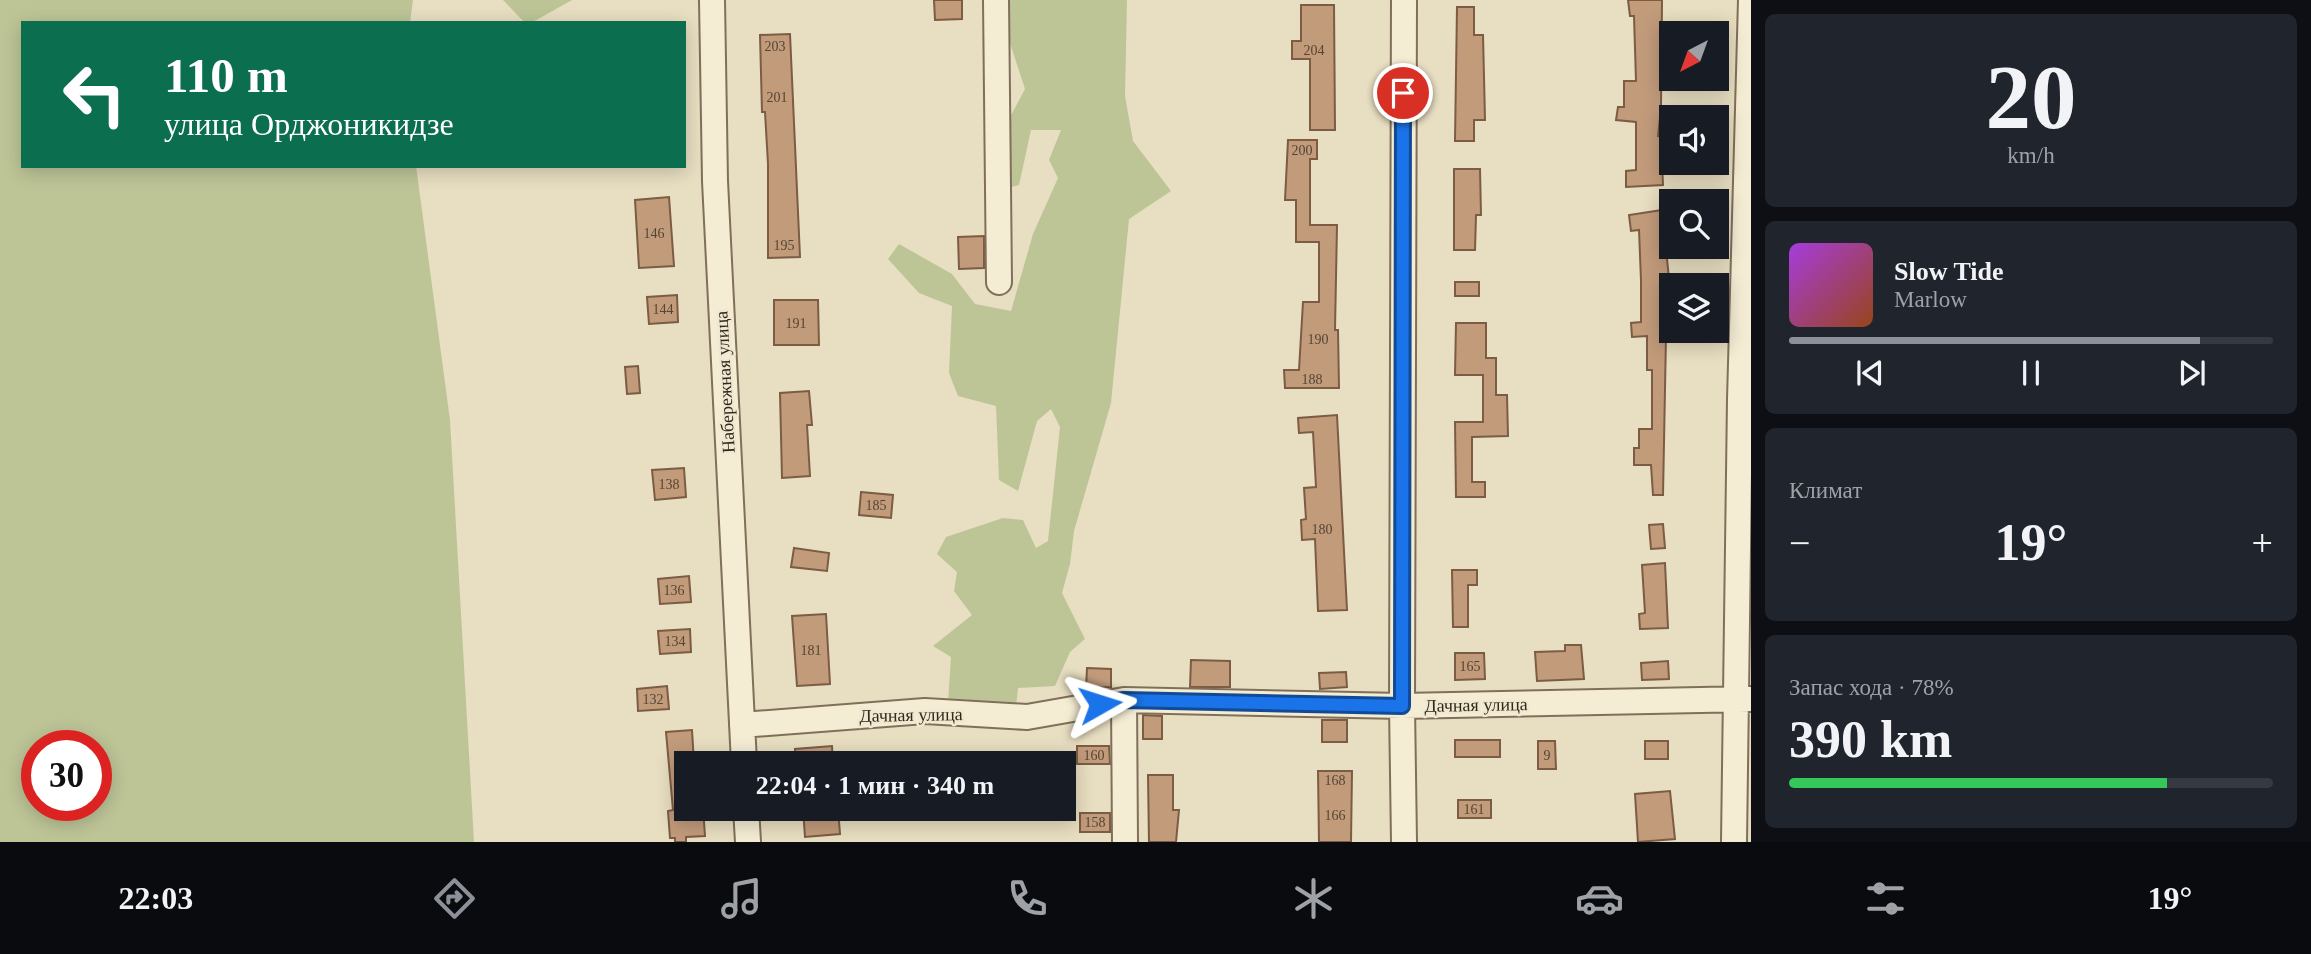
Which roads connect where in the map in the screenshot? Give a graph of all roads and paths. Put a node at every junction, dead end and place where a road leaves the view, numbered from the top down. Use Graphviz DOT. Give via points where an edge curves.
graph roads {
  1 [pos="712,0"];
  2 [pos="996,0"];
  3 [pos="1404,0"];
  4 [pos="1751,0"];
  5 [pos="999,282"];
  6 [pos="1743,699"];
  7 [pos="1124,700"];
  8 [pos="1402,706"];
  9 [pos="742,725"];
  10 [pos="743,751"];
  11 [pos="747,821"];
  12 [pos="748,842"];
  13 [pos="1125,842"];
  14 [pos="1404,842"];
  15 [pos="1734,842"];
  1 -- 9 [label="street, Набережная улица" via="715,181"];
  2 -- 5 [label="street"];
  3 -- 8 [label="street"];
  4 -- 6 [label="street"];
  6 -- 8 [label="street, Дачная улица"];
  6 -- 15 [label="street"];
  7 -- 8 [label="street, Дачная улица"];
  7 -- 9 [label="street, Дачная улица" via="1027,717 925,711"];
  7 -- 13 [label="street"];
  8 -- 14 [label="street"];
  9 -- 10 [label="street, Набережная улица"];
  11 -- 12 [label="street"];
}
